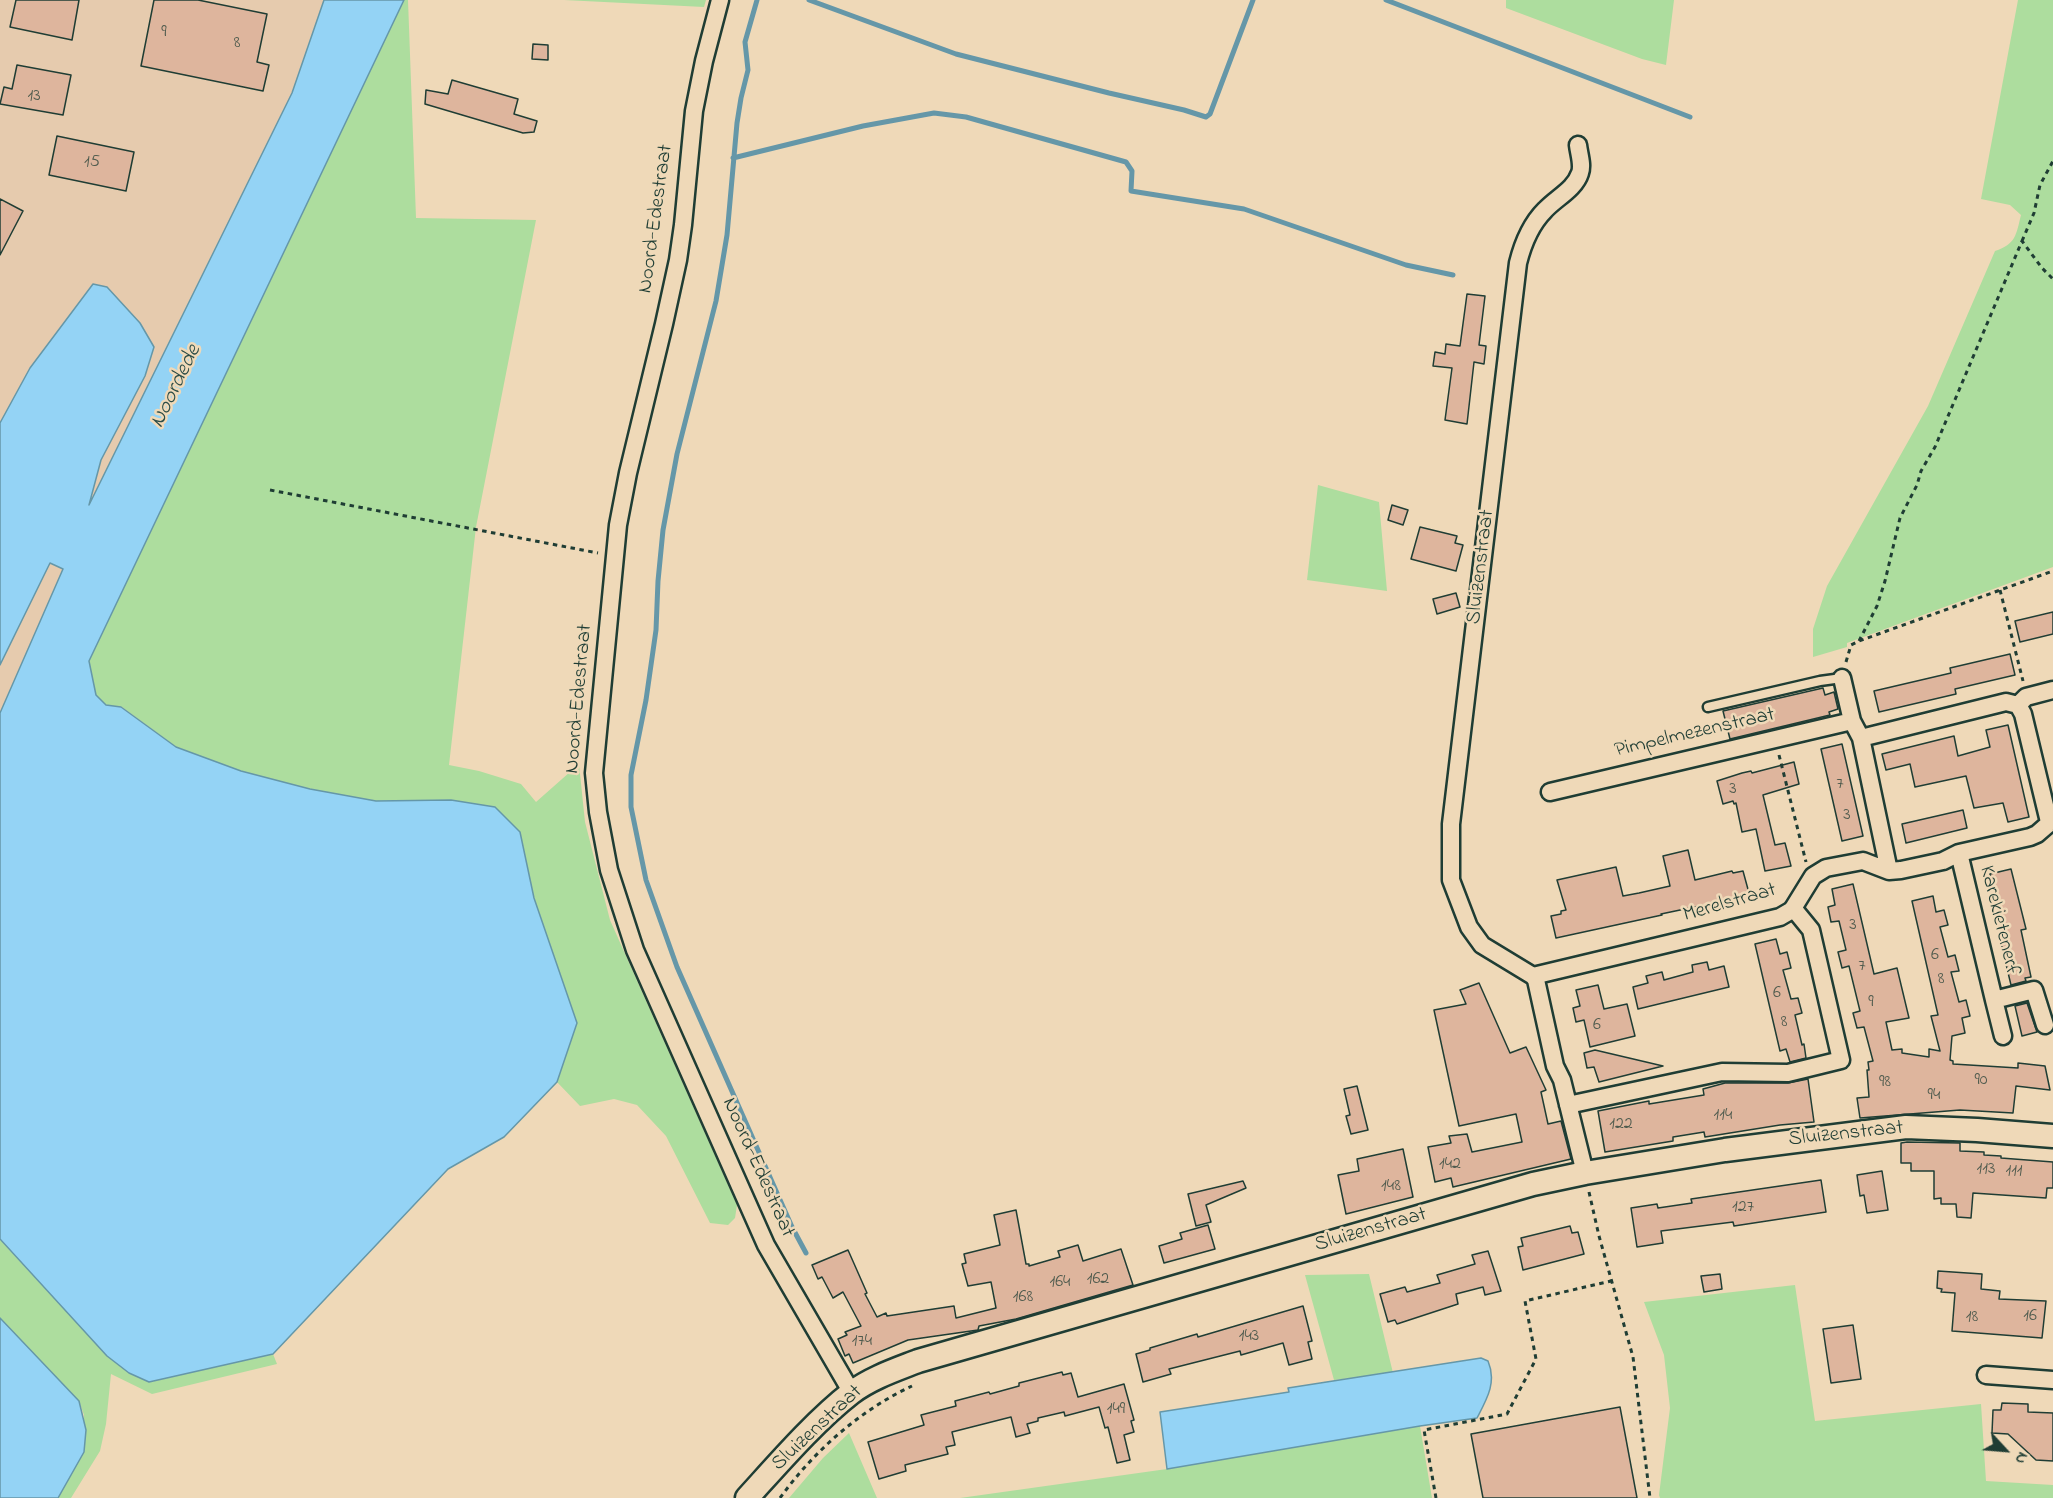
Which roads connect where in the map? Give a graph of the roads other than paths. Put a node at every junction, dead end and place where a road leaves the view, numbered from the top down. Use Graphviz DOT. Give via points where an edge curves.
graph roads {
  1 [pos="720,0"];
  2 [pos="1578,145"];
  3 [pos="1842,678"];
  4 [pos="2053,690"];
  5 [pos="2022,701"];
  6 [pos="1708,707"];
  7 [pos="1852,721"];
  8 [pos="1861,738"];
  9 [pos="1550,792"];
  10 [pos="2051,821"];
  11 [pos="1959,853"];
  12 [pos="1889,871"];
  13 [pos="1793,908"];
  14 [pos="1533,976"];
  15 [pos="1994,1000"];
  16 [pos="2045,1025"];
  17 [pos="2003,1036"];
  18 [pos="1568,1105"];
  19 [pos="2053,1136"];
  20 [pos="1585,1173"];
  21 [pos="1986,1375"];
  22 [pos="2053,1380"];
  23 [pos="852,1393"];
  24 [pos="747,1498"];
  1 -- 23 [label="street, Noord-Edestraat" via="694,111 678,260 618,525 594,773 602,838 616,898 651,988 766,1245"];
  2 -- 14 [label="street, Sluizenstraat" via="1580,174 1535,221 1518,263 1451,824 1451,880 1469,927 1482,945"];
  3 -- 6 [label="lane"];
  3 -- 7 [label="street"];
  4 -- 5 [label="street"];
  5 -- 8 [label="street"];
  5 -- 10 [label="street"];
  7 -- 8 [label="street"];
  7 -- 9 [label="street, Pimpelmezenstraat"];
  8 -- 12 [label="street"];
  10 -- 11 [label="street" via="2030,837"];
  11 -- 12 [label="street" via="1942,861"];
  11 -- 15 [label="street, Karekietenerf"];
  12 -- 13 [label="street, Merelstraat" via="1859,861 1826,868 1813,876"];
  13 -- 14 [label="street, Merelstraat" via="1768,921"];
  13 -- 18 [label="street" via="1811,930 1841,1060 1788,1073 1722,1072"];
  14 -- 18 [label="street"];
  15 -- 16 [label="street, Karekietenerf" via="2034,990"];
  15 -- 17 [label="street, Karekietenerf"];
  18 -- 20 [label="street"];
  19 -- 20 [label="street, Sluizenstraat" via="1906,1127"];
  20 -- 23 [label="street, Sluizenstraat" via="1533,1184 918,1361"];
  21 -- 22 [label="street"];
  23 -- 24 [label="street, Sluizenstraat"];
}
